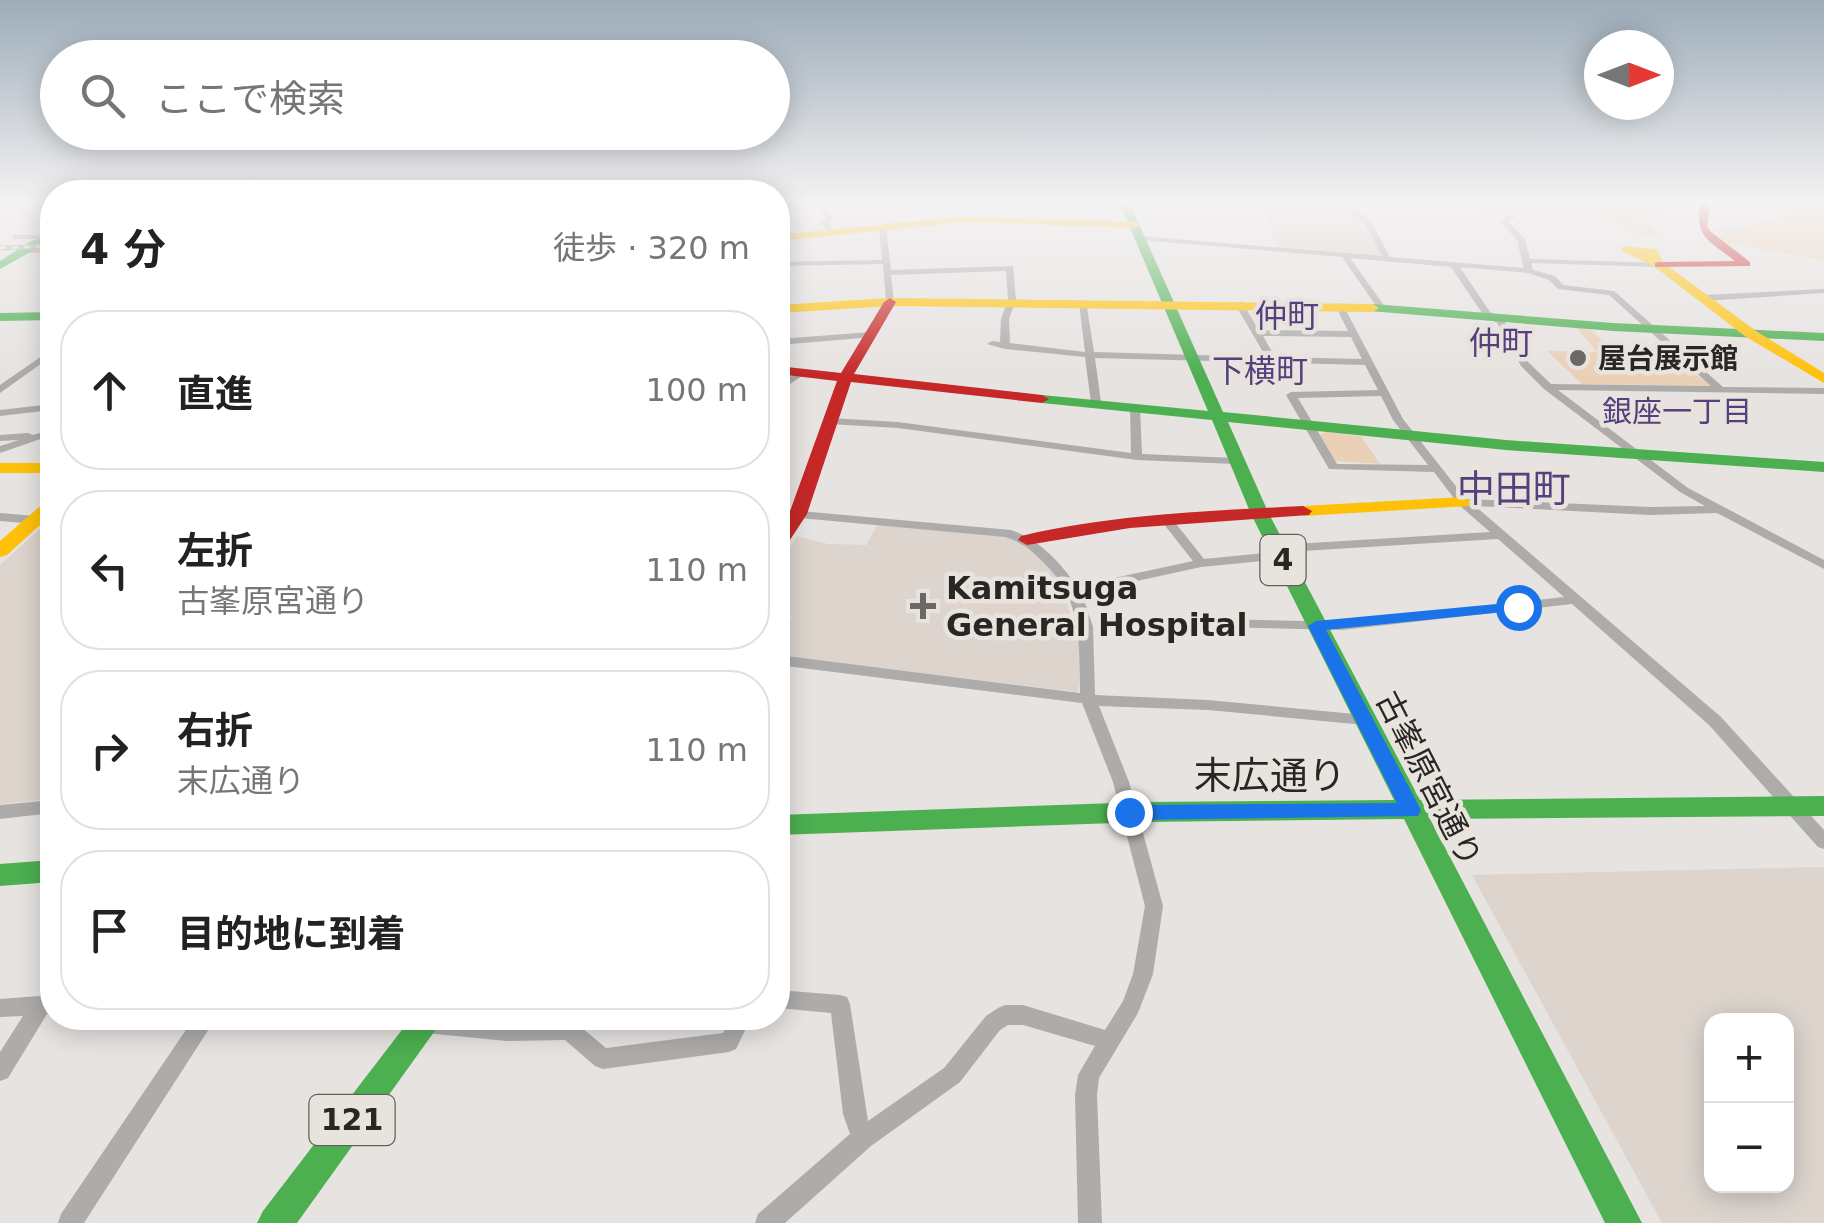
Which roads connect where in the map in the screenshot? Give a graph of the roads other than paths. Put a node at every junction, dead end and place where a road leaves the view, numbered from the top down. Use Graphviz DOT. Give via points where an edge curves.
graph roads {
  1 [pos="887,261"];
  2 [pos="1150,261"];
  3 [pos="1348,261"];
  4 [pos="1410,261"];
  5 [pos="1528,261"];
  6 [pos="1742,261"];
  7 [pos="790,264"];
  8 [pos="1660,264"];
  9 [pos="1454,265"];
  10 [pos="1529,266"];
  11 [pos="888,268"];
  12 [pos="1824,291"];
  13 [pos="1704,298"];
  14 [pos="890,302"];
  15 [pos="1010,303"];
  16 [pos="1083,303"];
  17 [pos="1168,303"];
  18 [pos="1239,304"];
  19 [pos="1339,306"];
  20 [pos="790,308"];
  21 [pos="1382,308"];
  22 [pos="40,315"];
  23 [pos="0,317"];
  24 [pos="1493,317"];
  25 [pos="1648,329"];
  26 [pos="1257,333"];
  27 [pos="1354,334"];
  28 [pos="1751,334"];
  29 [pos="872,336"];
  30 [pos="1824,336"];
  31 [pos="790,341"];
  32 [pos="992,344"];
  33 [pos="1005,346"];
  34 [pos="1090,355"];
  35 [pos="1192,358"];
  36 [pos="1272,360"];
  37 [pos="40,361"];
  38 [pos="1370,362"];
  39 [pos="790,371"];
  40 [pos="803,372"];
  41 [pos="846,376"];
  42 [pos="1824,379"];
  43 [pos="790,381"];
  44 [pos="1548,387"];
  45 [pos="1720,389"];
  46 [pos="0,390"];
  47 [pos="1824,392"];
  48 [pos="1382,393"];
  49 [pos="1096,403"];
  50 [pos="40,408"];
  51 [pos="1135,408"];
  52 [pos="0,412"];
  53 [pos="1217,418"];
  54 [pos="830,421"];
  55 [pos="1308,426"];
  56 [pos="40,434"];
  57 [pos="1408,435"];
  58 [pos="40,436"];
  59 [pos="0,438"];
  60 [pos="0,450"];
  61 [pos="1630,453"];
  62 [pos="1137,457"];
  63 [pos="1235,461"];
  64 [pos="1824,466"];
  65 [pos="0,468"];
  66 [pos="40,468"];
  67 [pos="1436,469"];
  68 [pos="1463,502"];
  69 [pos="790,509"];
  70 [pos="1718,509"];
  71 [pos="790,513"];
  72 [pos="1260,514"];
  73 [pos="40,516"];
  74 [pos="0,517"];
  75 [pos="1166,518"];
  76 [pos="36,520"];
  77 [pos="1502,535"];
  78 [pos="1027,540"];
  79 [pos="0,551"];
  80 [pos="1279,552"];
  81 [pos="1201,562"];
  82 [pos="1824,565"];
  83 [pos="1074,592"];
  84 [pos="1574,600"];
  85 [pos="1215,623"];
  86 [pos="1316,626"];
  87 [pos="790,661"];
  88 [pos="1088,698"];
  89 [pos="1365,720"];
  90 [pos="1791,806"];
  91 [pos="1824,806"];
  92 [pos="40,807"];
  93 [pos="1411,810"];
  94 [pos="0,812"];
  95 [pos="1129,812"];
  96 [pos="790,825"];
  97 [pos="1824,842"];
  98 [pos="40,872"];
  99 [pos="0,875"];
  100 [pos="790,1000"];
  101 [pos="40,1005"];
  102 [pos="0,1008"];
  103 [pos="40,1015"];
  104 [pos="198,1030"];
  105 [pos="420,1030"];
  106 [pos="499,1030"];
  107 [pos="570,1030"];
  108 [pos="570,1030"];
  109 [pos="735,1030"];
  110 [pos="1108,1044"];
  111 [pos="0,1071"];
  112 [pos="863,1138"];
  113 [pos="70,1223"];
  114 [pos="275,1223"];
  115 [pos="768,1223"];
  116 [pos="1090,1223"];
  117 [pos="1624,1223"];
  1 -- 11 [label="street"];
  2 -- 17 [label="main road, 古峯原宮通り"];
  3 -- 21 [label="street"];
  4 -- 9 [label="street"];
  5 -- 10 [label="street"];
  6 -- 8 [label="main road"];
  7 -- 11 [label="street"];
  8 -- 10 [label="street"];
  8 -- 13 [label="main road"];
  9 -- 10 [label="street"];
  9 -- 24 [label="street"];
  10 -- 25 [label="street" via="1561,287 1610,293"];
  11 -- 14 [label="street"];
  11 -- 15 [label="street" via="1010,268"];
  12 -- 13 [label="street"];
  13 -- 28 [label="main road"];
  14 -- 15 [label="main road"];
  14 -- 20 [label="main road"];
  14 -- 29 [label="main road"];
  15 -- 16 [label="main road"];
  15 -- 33 [label="street"];
  16 -- 17 [label="main road"];
  16 -- 34 [label="street"];
  17 -- 18 [label="main road"];
  17 -- 35 [label="main road, 古峯原宮通り / 4"];
  18 -- 19 [label="main road"];
  18 -- 26 [label="street"];
  19 -- 21 [label="main road"];
  19 -- 27 [label="street"];
  21 -- 24 [label="main road"];
  22 -- 23 [label="main road"];
  24 -- 25 [label="main road"];
  24 -- 44 [label="street"];
  25 -- 28 [label="main road"];
  25 -- 45 [label="street"];
  26 -- 27 [label="street"];
  26 -- 36 [label="street"];
  27 -- 38 [label="street"];
  28 -- 30 [label="main road"];
  28 -- 42 [label="main road"];
  29 -- 31 [label="street"];
  29 -- 41 [label="main road"];
  32 -- 33 [label="street"];
  33 -- 34 [label="street"];
  34 -- 35 [label="street"];
  34 -- 49 [label="street"];
  35 -- 36 [label="street"];
  35 -- 53 [label="main road, 古峯原宮通り / 4"];
  36 -- 38 [label="street"];
  37 -- 46 [label="street"];
  38 -- 48 [label="street"];
  39 -- 40 [label="main road"];
  40 -- 41 [label="main road"];
  40 -- 43 [label="street"];
  41 -- 49 [label="main road"];
  41 -- 54 [label="main road"];
  44 -- 45 [label="street"];
  44 -- 61 [label="street"];
  45 -- 47 [label="street"];
  48 -- 55 [label="street" via="1291,395"];
  48 -- 57 [label="street"];
  49 -- 51 [label="main road"];
  50 -- 52 [label="street"];
  51 -- 53 [label="main road"];
  51 -- 62 [label="street"];
  53 -- 55 [label="main road"];
  53 -- 63 [label="main road, 古峯原宮通り / 4"];
  54 -- 62 [label="street"];
  54 -- 69 [label="main road"];
  55 -- 57 [label="main road"];
  55 -- 67 [label="street" via="1333,467"];
  56 -- 59 [label="street"];
  57 -- 61 [label="main road"];
  57 -- 67 [label="street"];
  58 -- 60 [label="street"];
  61 -- 64 [label="main road"];
  61 -- 70 [label="street"];
  62 -- 63 [label="street"];
  63 -- 72 [label="main road, 古峯原宮通り / 4"];
  65 -- 66 [label="main road"];
  67 -- 68 [label="street"];
  68 -- 70 [label="street"];
  68 -- 72 [label="main road"];
  68 -- 77 [label="street"];
  70 -- 82 [label="street"];
  71 -- 78 [label="street"];
  72 -- 75 [label="main road"];
  72 -- 80 [label="main road, 古峯原宮通り / 4"];
  73 -- 76 [label="main road"];
  74 -- 76 [label="street"];
  75 -- 78 [label="main road"];
  75 -- 81 [label="street"];
  76 -- 79 [label="main road"];
  77 -- 80 [label="street"];
  77 -- 84 [label="street"];
  78 -- 83 [label="street"];
  80 -- 81 [label="street"];
  80 -- 86 [label="main road, 古峯原宮通り / 4"];
  81 -- 83 [label="street"];
  83 -- 88 [label="street" via="1086,627"];
  84 -- 86 [label="street"];
  84 -- 90 [label="street" via="1714,721"];
  85 -- 86 [label="street"];
  86 -- 89 [label="main road, 古峯原宮通り / 4"];
  87 -- 88 [label="street"];
  88 -- 89 [label="street"];
  88 -- 95 [label="street"];
  89 -- 93 [label="main road, 古峯原宮通り / 4"];
  90 -- 91 [label="main road, 末広通り"];
  90 -- 93 [label="main road, 末広通り"];
  90 -- 97 [label="street"];
  92 -- 94 [label="street"];
  93 -- 95 [label="main road, 末広通り"];
  93 -- 117 [label="main road, 古峯原宮通り / 4"];
  95 -- 96 [label="main road, 末広通り"];
  95 -- 110 [label="street" via="1154,906 1143,974"];
  98 -- 99 [label="main road"];
  100 -- 112 [label="street" via="840,1004"];
  101 -- 102 [label="street"];
  103 -- 111 [label="street"];
  104 -- 113 [label="street"];
  105 -- 114 [label="main road, 121"];
  106 -- 108 [label="street"];
  107 -- 109 [label="street" via="603,1059 729,1042"];
  110 -- 112 [label="street" via="1095,1035 1005,1014 952,1075"];
  110 -- 116 [label="street" via="1089,1075 1086,1095"];
  112 -- 115 [label="street"];
}
